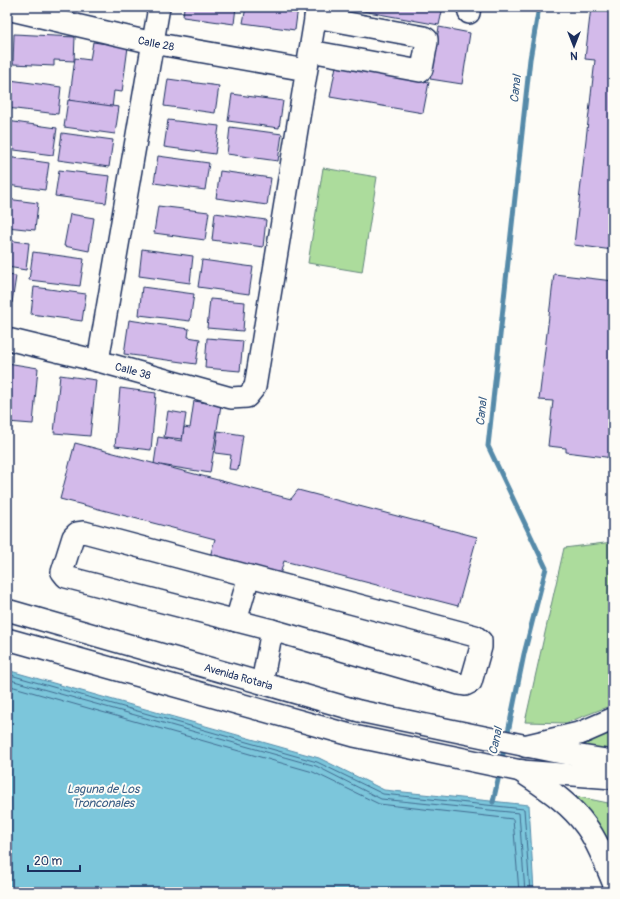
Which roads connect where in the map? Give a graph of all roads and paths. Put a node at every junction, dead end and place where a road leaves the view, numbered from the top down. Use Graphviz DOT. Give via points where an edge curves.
graph roads {
  1 [pos="159,7"];
  2 [pos="7,8"];
  3 [pos="316,12"];
  4 [pos="153,44"];
  5 [pos="308,61"];
  6 [pos="7,339"];
  7 [pos="98,360"];
  8 [pos="249,576"];
  9 [pos="7,610"];
  10 [pos="236,621"];
  11 [pos="272,630"];
  12 [pos="7,639"];
  13 [pos="262,683"];
  14 [pos="613,719"];
  15 [pos="526,746"];
  16 [pos="613,761"];
  17 [pos="520,770"];
  18 [pos="613,778"];
  19 [pos="613,881"];
  1 -- 4 [label="street"];
  2 -- 4 [label="street, Calle 28"];
  3 -- 5 [label="street"];
  3 -- 5 [label="street, Calle 28" via="424,38 427,42 420,71"];
  4 -- 5 [label="street, Calle 28"];
  4 -- 7 [label="street"];
  5 -- 7 [label="street, Calle 38" via="255,387 247,397 231,398"];
  6 -- 7 [label="street, Calle 38"];
  8 -- 10 [label="street"];
  8 -- 10 [label="street" via="84,532 73,537 63,566 62,572 66,577"];
  8 -- 11 [label="street" via="475,636 480,641 480,647 471,682 465,685"];
  9 -- 13 [label="street, Avenida Rotaria"];
  10 -- 11 [label="street"];
  11 -- 13 [label="street"];
  12 -- 17 [label="street" via="354,736"];
  13 -- 15 [label="street, Avenida Rotaria" via="359,711"];
  14 -- 15 [label="main road" via="581,733"];
  15 -- 16 [label="street, Avenida Rotaria"];
  17 -- 18 [label="street"];
  17 -- 19 [label="main road" via="559,797 586,825 599,847"];
}
